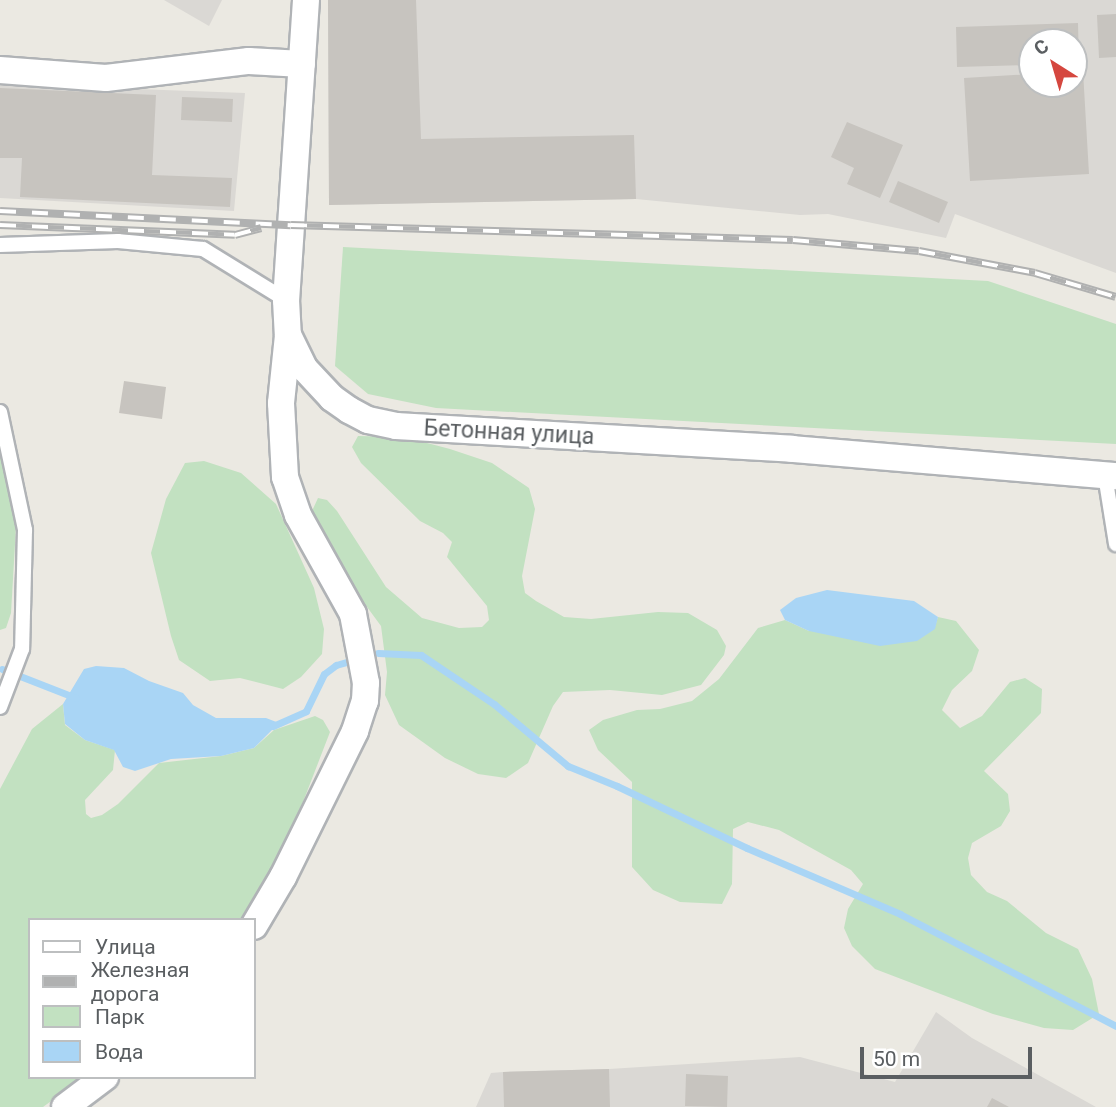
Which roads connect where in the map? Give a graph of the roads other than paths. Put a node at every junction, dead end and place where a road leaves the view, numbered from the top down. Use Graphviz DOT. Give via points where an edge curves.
graph roads {
  1 [pos="306,0"];
  2 [pos="302,64"];
  3 [pos="0,71"];
  4 [pos="0,245"];
  5 [pos="286,300"];
  6 [pos="288,335"];
  7 [pos="0,412"];
  8 [pos="1111,476"];
  9 [pos="1116,544"];
  10 [pos="1,705"];
  11 [pos="256,923"];
  12 [pos="99,1091"];
  13 [pos="65,1107"];
  1 -- 2 [label="street, Бетонная улица"];
  2 -- 3 [label="street" via="249,61 106,78"];
  2 -- 5 [label="street, Бетонная улица"];
  4 -- 5 [label="lane" via="118,241 203,249"];
  5 -- 6 [label="street, Бетонная улица"];
  6 -- 8 [label="street, Бетонная улица" via="304,368 332,398 368,420 396,426 818,451"];
  6 -- 11 [label="street" via="281,403 285,477 298,515 353,614 366,683 355,731"];
  7 -- 10 [label="lane" via="25,530 22,649"];
  8 -- 9 [label="lane"];
  12 -- 13 [label="street"];
}
